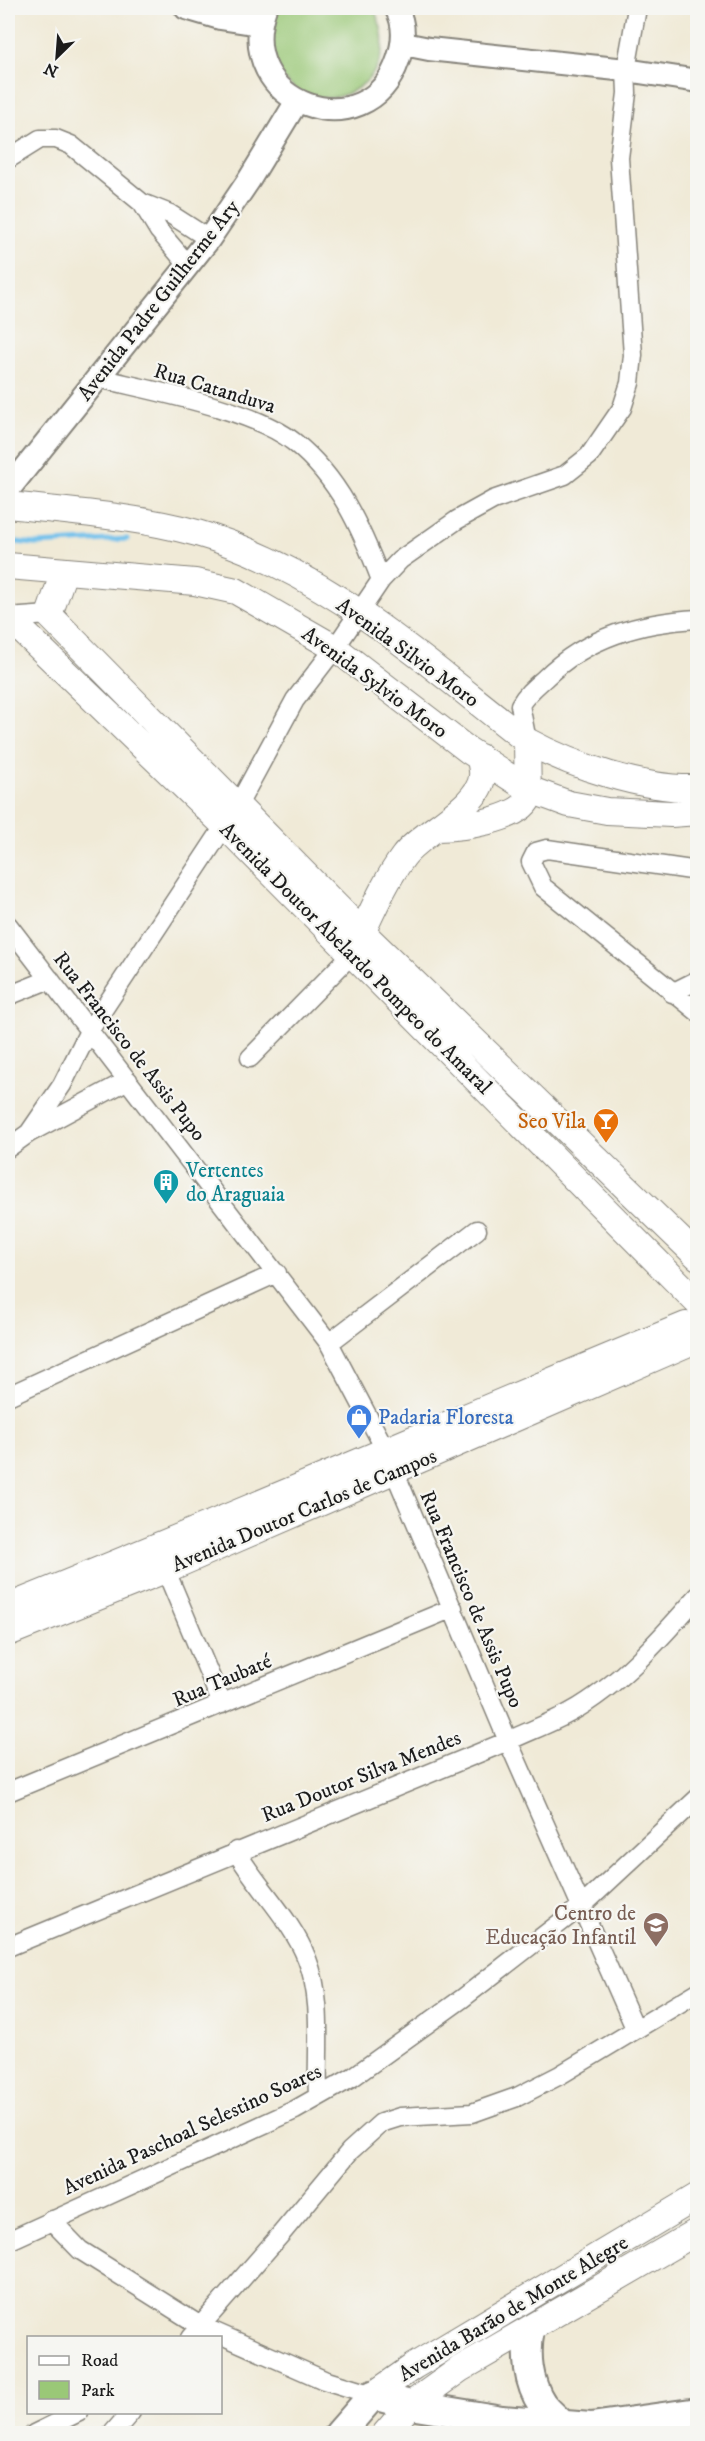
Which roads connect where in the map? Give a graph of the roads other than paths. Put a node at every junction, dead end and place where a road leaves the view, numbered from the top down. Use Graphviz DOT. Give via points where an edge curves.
graph roads {
  1 [pos="186,8"];
  2 [pos="396,8"];
  3 [pos="638,8"];
  4 [pos="262,16"];
  5 [pos="404,44"];
  6 [pos="626,70"];
  7 [pos="698,81"];
  8 [pos="297,101"];
  9 [pos="8,159"];
  10 [pos="142,203"];
  11 [pos="209,239"];
  12 [pos="188,265"];
  13 [pos="99,378"];
  14 [pos="8,490"];
  15 [pos="8,505"];
  16 [pos="8,566"];
  17 [pos="64,572"];
  18 [pos="381,580"];
  19 [pos="360,612"];
  20 [pos="49,615"];
  21 [pos="8,618"];
  22 [pos="698,619"];
  23 [pos="335,648"];
  24 [pos="527,741"];
  25 [pos="480,757"];
  26 [pos="698,788"];
  27 [pos="528,789"];
  28 [pos="698,812"];
  29 [pos="231,817"];
  30 [pos="434,827"];
  31 [pos="698,871"];
  32 [pos="8,925"];
  33 [pos="362,932"];
  34 [pos="351,955"];
  35 [pos="50,979"];
  36 [pos="698,980"];
  37 [pos="672,993"];
  38 [pos="8,996"];
  39 [pos="698,1012"];
  40 [pos="89,1031"];
  41 [pos="249,1058"];
  42 [pos="128,1080"];
  43 [pos="29,1133"];
  44 [pos="577,1138"];
  45 [pos="8,1148"];
  46 [pos="555,1158"];
  47 [pos="477,1230"];
  48 [pos="698,1257"];
  49 [pos="277,1273"];
  50 [pos="698,1303"];
  51 [pos="698,1320"];
  52 [pos="698,1339"];
  53 [pos="329,1343"];
  54 [pos="8,1396"];
  55 [pos="389,1460"];
  56 [pos="161,1559"];
  57 [pos="698,1596"];
  58 [pos="8,1607"];
  59 [pos="453,1608"];
  60 [pos="8,1633"];
  61 [pos="222,1704"];
  62 [pos="508,1741"];
  63 [pos="8,1792"];
  64 [pos="698,1798"];
  65 [pos="236,1851"];
  66 [pos="583,1905"];
  67 [pos="8,1947"];
  68 [pos="698,1992"];
  69 [pos="635,2028"];
  70 [pos="318,2097"];
  71 [pos="698,2196"];
  72 [pos="51,2220"];
  73 [pos="698,2231"];
  74 [pos="8,2241"];
  75 [pos="530,2330"];
  76 [pos="195,2331"];
  77 [pos="222,2341"];
  78 [pos="374,2395"];
  79 [pos="410,2405"];
  80 [pos="698,2412"];
  81 [pos="75,2414"];
  82 [pos="128,2414"];
  83 [pos="582,2428"];
  84 [pos="34,2433"];
  85 [pos="112,2433"];
  86 [pos="339,2433"];
  87 [pos="385,2433"];
  1 -- 4 [label="street" via="220,18"];
  2 -- 5 [label="street"];
  3 -- 6 [label="street"];
  4 -- 8 [label="street" via="258,42 262,60 282,91"];
  5 -- 6 [label="street" via="429,50"];
  5 -- 8 [label="street" via="394,73 362,103 318,109"];
  6 -- 7 [label="street"];
  6 -- 18 [label="street" via="619,158 633,355 622,408 589,456 565,475 492,500 400,561"];
  8 -- 11 [label="street, Avenida Padre Guilherme Ary"];
  9 -- 10 [label="street" via="40,139 56,139 71,145"];
  10 -- 11 [label="street" via="170,214"];
  10 -- 12 [label="street" via="159,231"];
  11 -- 12 [label="street, Avenida Padre Guilherme Ary"];
  12 -- 13 [label="street, Avenida Padre Guilherme Ary"];
  13 -- 14 [label="street, Avenida Padre Guilherme Ary"];
  13 -- 18 [label="street, Rua Catanduva" via="256,421 294,441 318,464 346,502 363,531"];
  15 -- 19 [label="main road, Avenida Silvio Moro" via="130,519 200,534 276,563"];
  16 -- 17 [label="main road, Avenida Sylvio Moro"];
  17 -- 20 [label="main road"];
  17 -- 23 [label="main road, Avenida Sylvio Moro" via="195,582 236,591"];
  18 -- 19 [label="street"];
  19 -- 23 [label="street"];
  19 -- 24 [label="main road, Avenida Silvio Moro"];
  20 -- 21 [label="street"];
  20 -- 29 [label="main road, Avenida Doutor Abelardo Pompeo do Amaral"];
  21 -- 29 [label="main road, Avenida Doutor Abelardo Pompeo do Amaral"];
  22 -- 24 [label="street" via="636,626 593,644 556,666 526,694 520,705"];
  23 -- 25 [label="main road, Avenida Sylvio Moro"];
  23 -- 29 [label="street" via="295,700"];
  24 -- 26 [label="main road, Avenida Silvio Moro" via="586,767 646,782"];
  24 -- 27 [label="main road"];
  25 -- 27 [label="main road, Avenida Sylvio Moro"];
  25 -- 30 [label="main road" via="482,777 477,791 464,806"];
  27 -- 28 [label="main road, Avenida Sylvio Moro" via="569,804 607,811"];
  27 -- 30 [label="main road" via="525,807 511,816"];
  29 -- 33 [label="main road, Avenida Doutor Abelardo Pompeo do Amaral"];
  29 -- 34 [label="main road, Avenida Doutor Abelardo Pompeo do Amaral"];
  29 -- 40 [label="street"];
  30 -- 33 [label="main road" via="404,856"];
  31 -- 37 [label="street" via="547,849 536,852 531,862 543,887"];
  32 -- 35 [label="street, Rua Francisco de Assis Pupo"];
  33 -- 34 [label="main road"];
  33 -- 44 [label="main road, Avenida Doutor Abelardo Pompeo do Amaral"];
  34 -- 41 [label="street"];
  34 -- 46 [label="main road, Avenida Doutor Abelardo Pompeo do Amaral"];
  35 -- 38 [label="street"];
  35 -- 40 [label="street, Rua Francisco de Assis Pupo"];
  36 -- 37 [label="street"];
  37 -- 39 [label="street"];
  40 -- 42 [label="street, Rua Francisco de Assis Pupo"];
  40 -- 43 [label="street" via="62,1085"];
  42 -- 43 [label="street"];
  42 -- 49 [label="street, Rua Francisco de Assis Pupo"];
  43 -- 45 [label="street"];
  44 -- 46 [label="main road"];
  44 -- 48 [label="main road, Avenida Doutor Abelardo Pompeo do Amaral"];
  46 -- 50 [label="main road, Avenida Doutor Abelardo Pompeo do Amaral"];
  47 -- 53 [label="street"];
  49 -- 53 [label="street, Rua Francisco de Assis Pupo"];
  49 -- 54 [label="street"];
  51 -- 55 [label="main road, Avenida Doutor Carlos de Campos"];
  52 -- 55 [label="main road, Avenida Doutor Carlos de Campos"];
  53 -- 55 [label="street, Rua Francisco de Assis Pupo"];
  55 -- 56 [label="main road, Avenida Doutor Carlos de Campos"];
  55 -- 59 [label="street, Rua Francisco de Assis Pupo"];
  56 -- 58 [label="main road, Avenida Doutor Carlos de Campos"];
  56 -- 60 [label="main road, Avenida Doutor Carlos de Campos"];
  56 -- 61 [label="street"];
  57 -- 62 [label="street, Rua Doutor Silva Mendes" via="610,1684 572,1711"];
  59 -- 61 [label="street, Rua Taubaté"];
  59 -- 62 [label="street, Rua Francisco de Assis Pupo"];
  61 -- 63 [label="street, Rua Taubaté"];
  62 -- 65 [label="street, Rua Doutor Silva Mendes"];
  62 -- 66 [label="street, Rua Francisco de Assis Pupo"];
  64 -- 66 [label="street, Avenida Paschoal Selestino Soares"];
  65 -- 67 [label="street, Rua Doutor Silva Mendes"];
  65 -- 70 [label="street" via="307,1958 315,1986"];
  66 -- 69 [label="street, Rua Francisco de Assis Pupo"];
  66 -- 70 [label="street, Avenida Paschoal Selestino Soares" via="416,2032"];
  68 -- 69 [label="street"];
  69 -- 76 [label="street" via="518,2097 472,2113 400,2117 381,2123 350,2151"];
  70 -- 72 [label="street, Avenida Paschoal Selestino Soares"];
  71 -- 78 [label="main road, Avenida Barão de Monte Alegre" via="414,2366"];
  72 -- 74 [label="street, Avenida Paschoal Selestino Soares"];
  72 -- 76 [label="street" via="80,2250"];
  73 -- 75 [label="main road, Avenida Barão de Monte Alegre"];
  75 -- 79 [label="main road, Avenida Barão de Monte Alegre" via="460,2369"];
  75 -- 83 [label="main road" via="526,2347 530,2375 543,2404"];
  77 -- 78 [label="street"];
  78 -- 79 [label="main road"];
  78 -- 86 [label="main road, Avenida Barão de Monte Alegre"];
  79 -- 83 [label="main road"];
  79 -- 87 [label="main road, Avenida Barão de Monte Alegre"];
  80 -- 83 [label="main road"];
  81 -- 84 [label="street"];
  82 -- 85 [label="street"];
}
